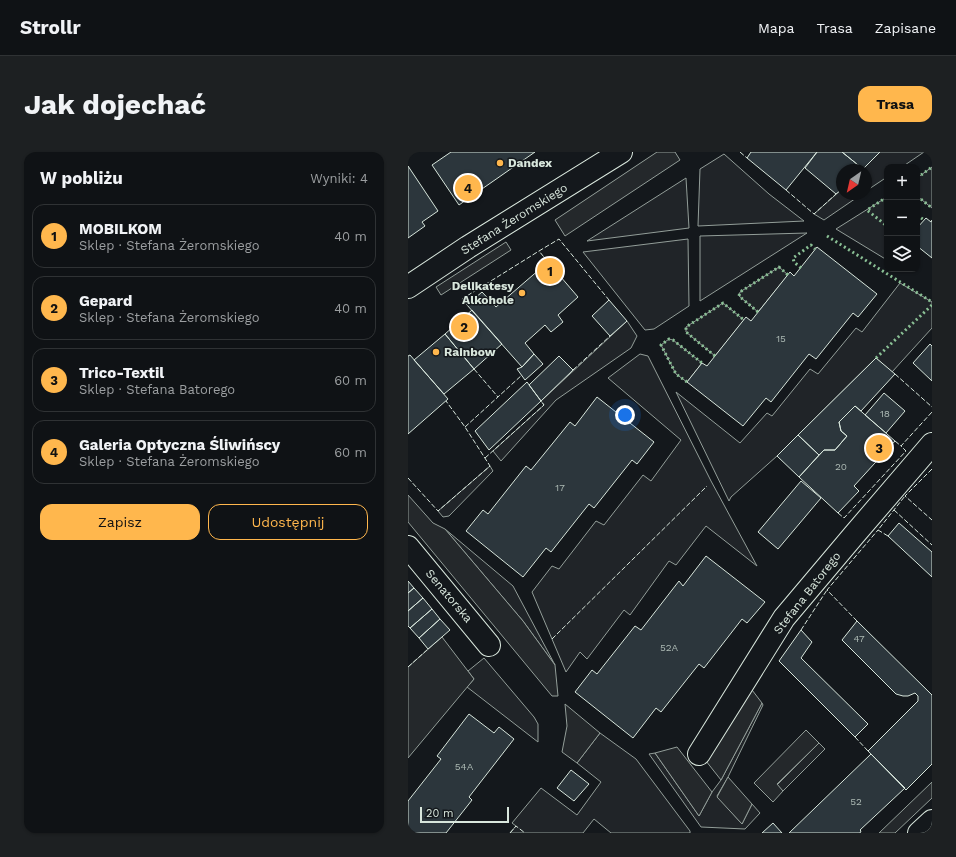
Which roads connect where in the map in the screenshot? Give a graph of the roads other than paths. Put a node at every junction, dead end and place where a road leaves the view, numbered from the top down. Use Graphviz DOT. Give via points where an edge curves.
graph roads {
  1 [pos="622,152"];
  2 [pos="408,287"];
  3 [pos="932,444"];
  4 [pos="408,547"];
  5 [pos="489,645"];
  6 [pos="699,754"];
  7 [pos="932,821"];
  8 [pos="919,833"];
  1 -- 2 [label="street, Stefana Żeromskiego"];
  3 -- 6 [label="street, Stefana Batorego" via="784,618"];
  4 -- 5 [label="street, Senatorska"];
  7 -- 8 [label="street"];
}
